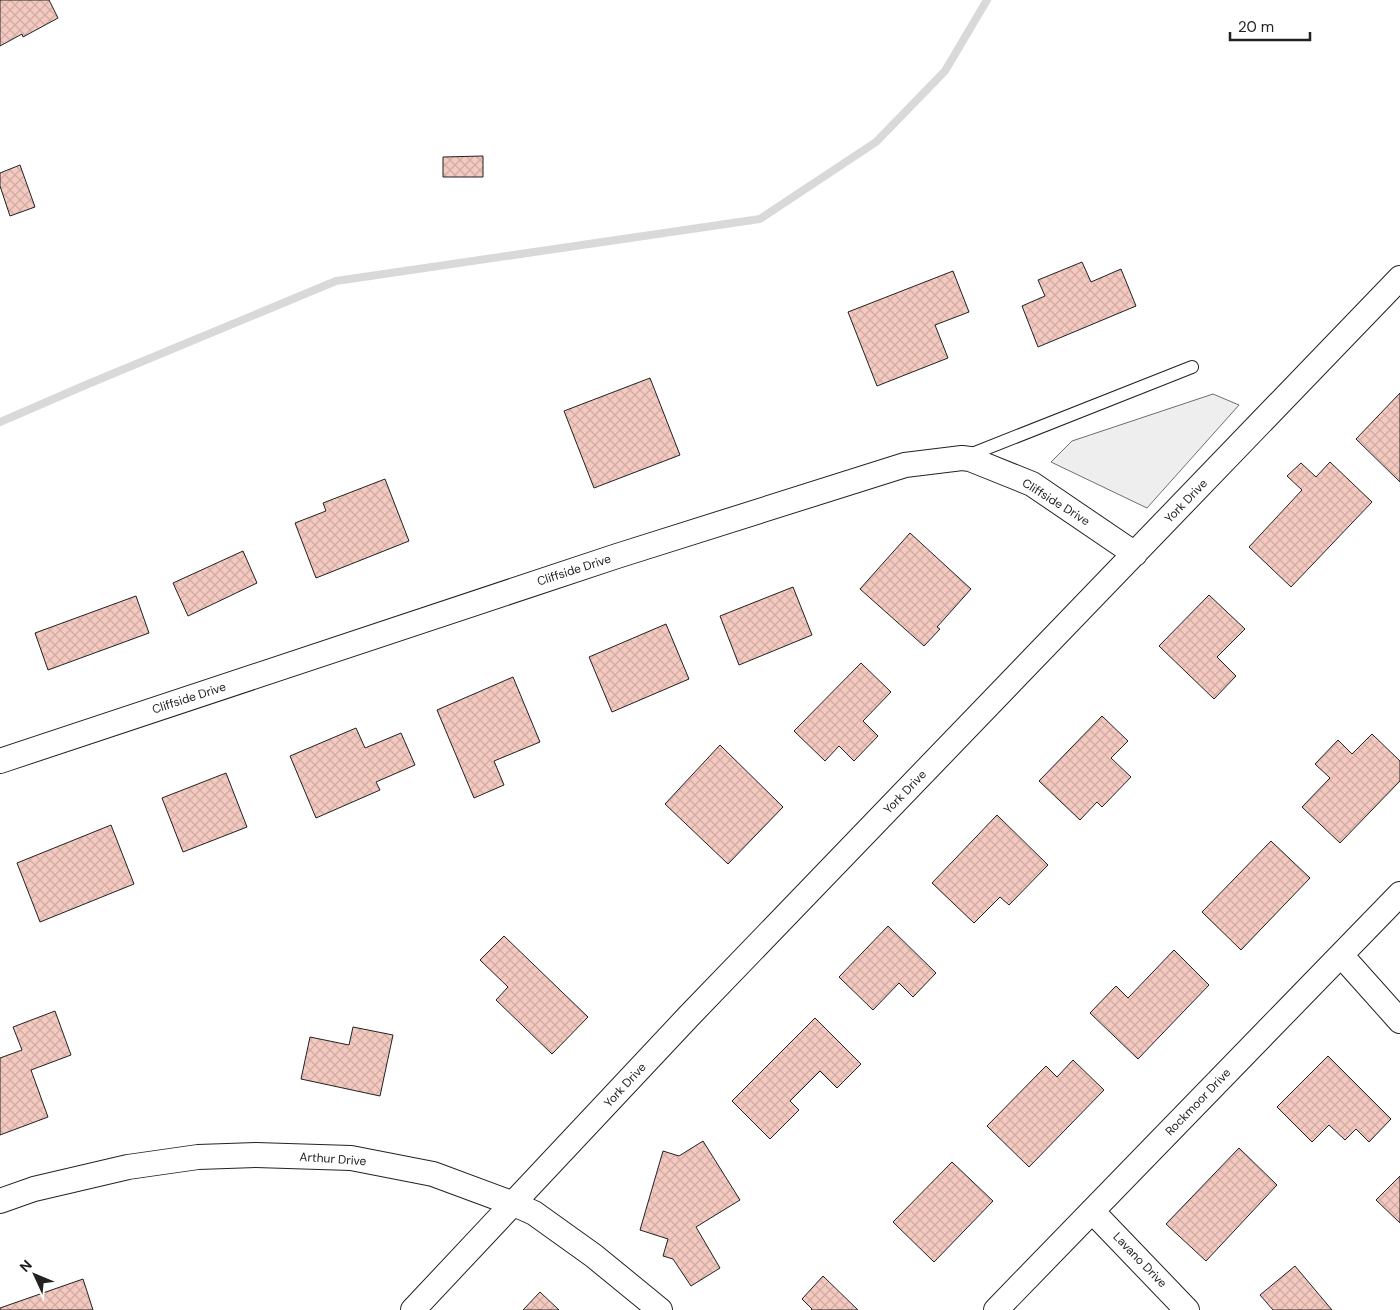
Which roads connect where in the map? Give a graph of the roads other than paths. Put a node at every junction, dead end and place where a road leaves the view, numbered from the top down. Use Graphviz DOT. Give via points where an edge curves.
graph roads {
  1 [pos="1400,278"];
  2 [pos="1192,367"];
  3 [pos="962,458"];
  4 [pos="1135,554"];
  5 [pos="0,761"];
  6 [pos="1400,894"];
  7 [pos="1341,955"];
  8 [pos="1400,1021"];
  9 [pos="0,1201"];
  10 [pos="514,1204"];
  11 [pos="1092,1211"];
  12 [pos="413,1310"];
  13 [pos="660,1310"];
  14 [pos="996,1310"];
  15 [pos="1187,1310"];
  1 -- 4 [label="street, York Drive"];
  2 -- 3 [label="lane"];
  3 -- 4 [label="street, Cliffside Drive" via="1032,484"];
  3 -- 5 [label="street, Cliffside Drive" via="905,465 617,556"];
  4 -- 10 [label="street, York Drive" via="688,1017"];
  6 -- 7 [label="street, Rockmoor Drive"];
  7 -- 8 [label="street"];
  7 -- 11 [label="street, Rockmoor Drive"];
  9 -- 10 [label="street, Arthur Drive" via="34,1189 128,1167 256,1155 350,1158 434,1174"];
  10 -- 12 [label="street, York Drive"];
  10 -- 13 [label="street, Arthur Drive" via="534,1213 594,1256"];
  11 -- 14 [label="street, Rockmoor Drive"];
  11 -- 15 [label="street, Lavano Drive"];
}
